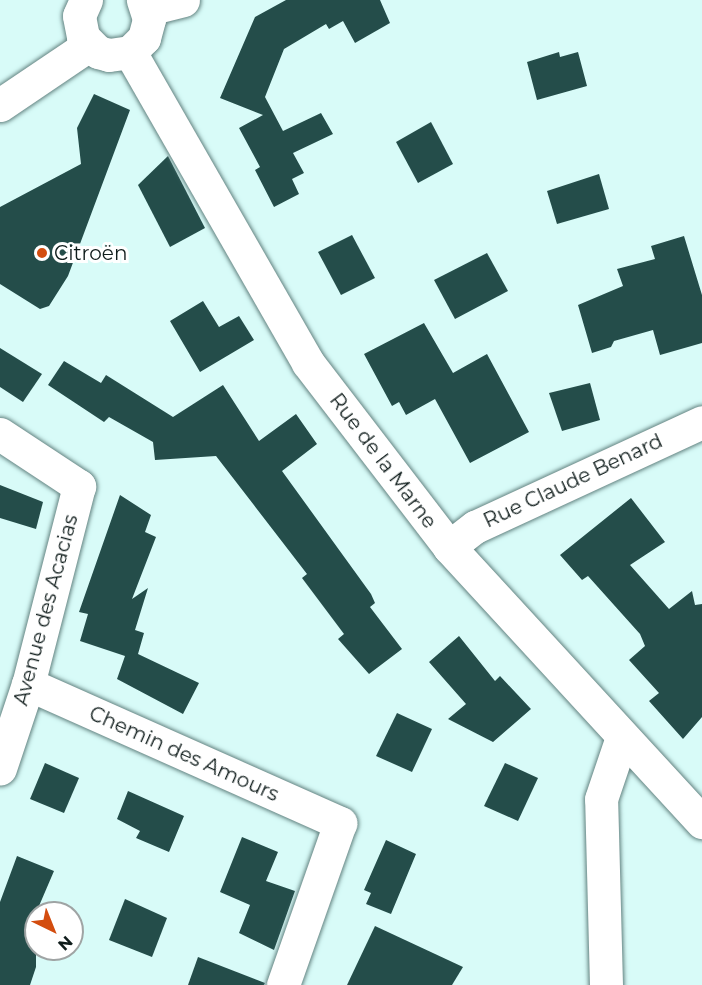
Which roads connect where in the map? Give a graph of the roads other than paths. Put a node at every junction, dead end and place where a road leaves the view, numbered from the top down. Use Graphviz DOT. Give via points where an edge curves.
graph roads {
  1 [pos="86,0"];
  2 [pos="183,0"];
  3 [pos="145,4"];
  4 [pos="89,45"];
  5 [pos="130,52"];
  6 [pos="0,105"];
  7 [pos="702,423"];
  8 [pos="0,434"];
  9 [pos="449,547"];
  10 [pos="28,684"];
  11 [pos="622,738"];
  12 [pos="0,768"];
  13 [pos="702,822"];
  14 [pos="283,985"];
  15 [pos="606,985"];
  1 -- 4 [label="street" via="79,27"];
  2 -- 3 [label="street"];
  3 -- 5 [label="street" via="148,29"];
  4 -- 5 [label="street" via="109,55"];
  4 -- 6 [label="street"];
  5 -- 9 [label="street, Rue de la Marne" via="308,363"];
  7 -- 9 [label="street, Rue Claude Benard" via="475,527"];
  8 -- 10 [label="street, Avenue des Acacias" via="79,486"];
  9 -- 11 [label="street, Rue de la Marne"];
  10 -- 12 [label="street, Avenue des Acacias"];
  10 -- 14 [label="street, Chemin des Amours" via="340,823"];
  11 -- 13 [label="street, Rue de la Marne"];
  11 -- 15 [label="street" via="601,799"];
}
